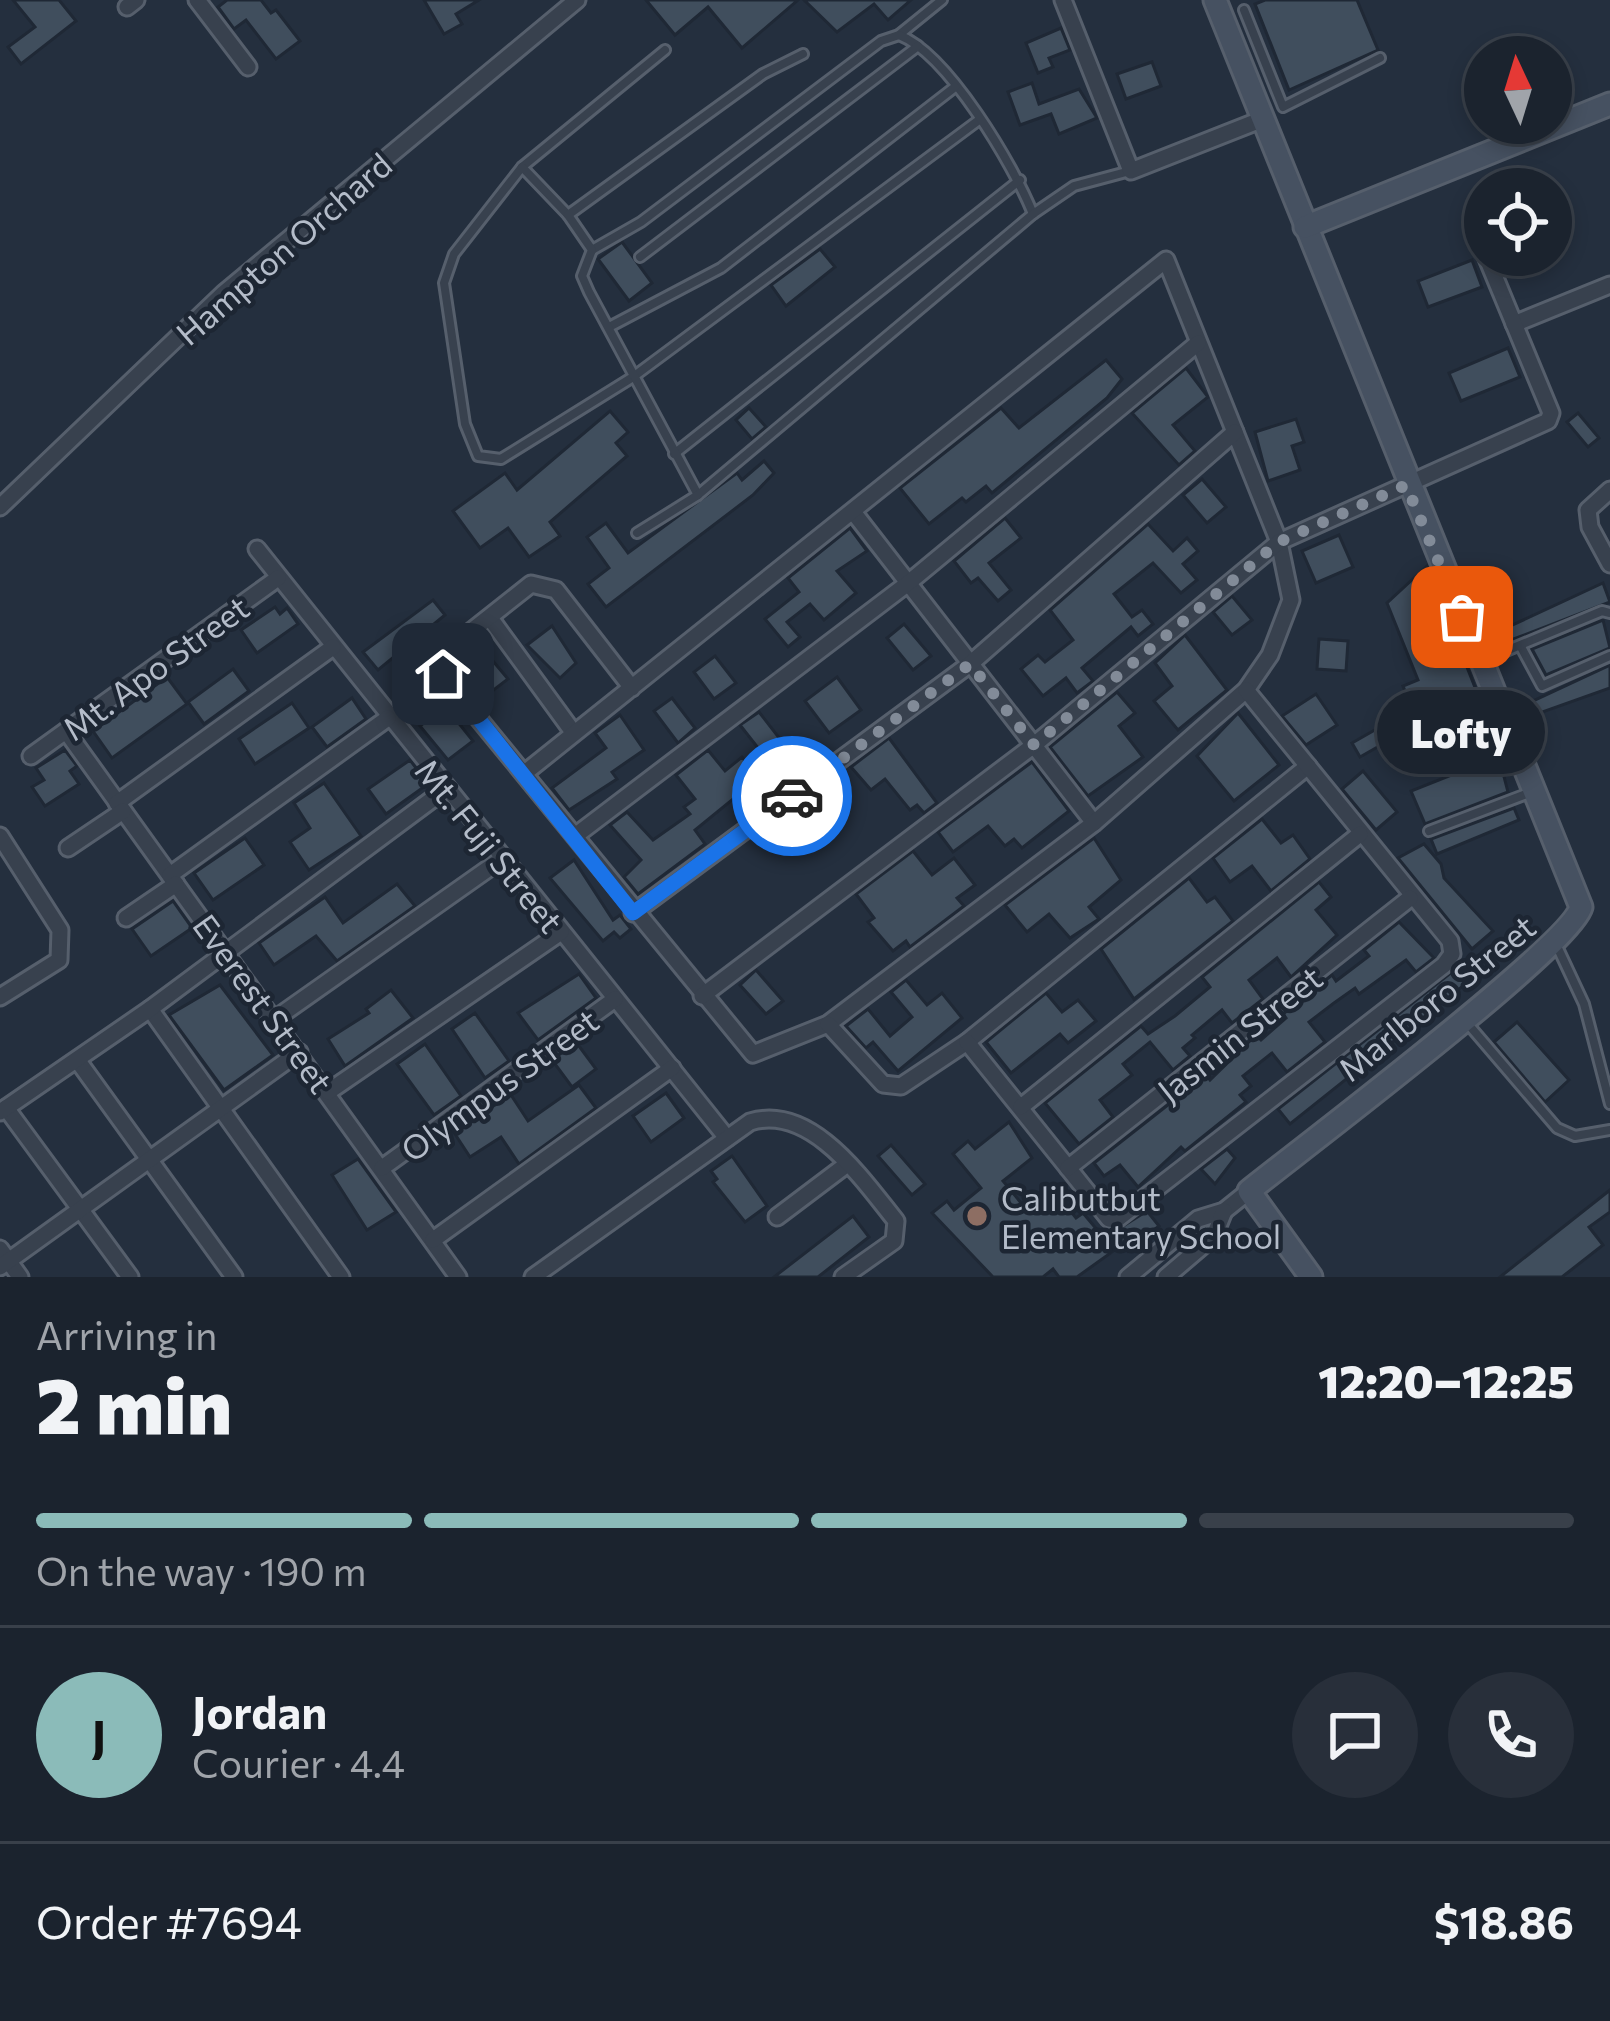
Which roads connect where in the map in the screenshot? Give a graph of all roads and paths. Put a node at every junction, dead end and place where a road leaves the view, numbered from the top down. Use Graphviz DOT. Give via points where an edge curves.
graph roads {
  1 [pos="197,0"];
  2 [pos="577,0"];
  3 [pos="942,0"];
  4 [pos="1064,0"];
  5 [pos="1232,7"];
  6 [pos="899,35"];
  7 [pos="918,46"];
  8 [pos="665,50"];
  9 [pos="803,53"];
  10 [pos="1380,58"];
  11 [pos="248,68"];
  12 [pos="955,87"];
  13 [pos="1610,104"];
  14 [pos="1273,113"];
  15 [pos="979,120"];
  16 [pos="522,166"];
  17 [pos="1131,171"];
  18 [pos="1020,180"];
  19 [pos="568,214"];
  20 [pos="1033,214"];
  21 [pos="1306,227"];
  22 [pos="592,250"];
  23 [pos="640,257"];
  24 [pos="1494,276"];
  25 [pos="1610,286"];
  26 [pos="1514,324"];
  27 [pos="611,326"];
  28 [pos="1198,343"];
  29 [pos="634,377"];
  30 [pos="1235,432"];
  31 [pos="674,454"];
  32 [pos="1406,485"];
  33 [pos="1610,490"];
  34 [pos="698,495"];
  35 [pos="0,507"];
  36 [pos="854,513"];
  37 [pos="637,533"];
  38 [pos="1279,542"];
  39 [pos="257,549"];
  40 [pos="1610,564"];
  41 [pos="278,578"];
  42 [pos="907,584"];
  43 [pos="1610,614"];
  44 [pos="490,618"];
  45 [pos="333,647"];
  46 [pos="1521,647"];
  47 [pos="1610,656"];
  48 [pos="1481,661"];
  49 [pos="970,664"];
  50 [pos="632,688"];
  51 [pos="1246,690"];
  52 [pos="388,718"];
  53 [pos="67,731"];
  54 [pos="574,732"];
  55 [pos="1034,745"];
  56 [pos="31,756"];
  57 [pos="1309,766"];
  58 [pos="526,772"];
  59 [pos="446,789"];
  60 [pos="1536,790"];
  61 [pos="120,807"];
  62 [pos="1094,823"];
  63 [pos="1429,831"];
  64 [pos="1360,834"];
  65 [pos="0,836"];
  66 [pos="574,836"];
  67 [pos="68,848"];
  68 [pos="502,860"];
  69 [pos="7,864"];
  70 [pos="173,880"];
  71 [pos="1410,898"];
  72 [pos="633,913"];
  73 [pos="126,918"];
  74 [pos="561,932"];
  75 [pos="1555,943"];
  76 [pos="228,952"];
  77 [pos="702,996"];
  78 [pos="0,997"];
  79 [pos="615,999"];
  80 [pos="151,1009"];
  81 [pos="275,1018"];
  82 [pos="1464,1018"];
  83 [pos="828,1024"];
  84 [pos="967,1042"];
  85 [pos="299,1052"];
  86 [pos="78,1061"];
  87 [pos="672,1068"];
  88 [pos="328,1092"];
  89 [pos="1610,1104"];
  90 [pos="1021,1107"];
  91 [pos="222,1108"];
  92 [pos="3,1110"];
  93 [pos="1610,1130"];
  94 [pos="727,1138"];
  95 [pos="152,1158"];
  96 [pos="847,1166"];
  97 [pos="382,1168"];
  98 [pos="1068,1168"];
  99 [pos="1249,1191"];
  100 [pos="82,1208"];
  101 [pos="1224,1211"];
  102 [pos="777,1217"];
  103 [pos="433,1240"];
  104 [pos="3,1259"];
  105 [pos="20,1277"];
  106 [pos="130,1277"];
  107 [pos="234,1277"];
  108 [pos="341,1277"];
  109 [pos="458,1277"];
  110 [pos="532,1277"];
  111 [pos="843,1277"];
  112 [pos="1128,1277"];
  113 [pos="1166,1277"];
  114 [pos="1311,1277"];
  1 -- 11 [label="street"];
  2 -- 35 [label="street, Hampton Orchard" via="224,293"];
  3 -- 6 [label="lane"];
  4 -- 17 [label="street"];
  5 -- 14 [label="street, Marlboro Street"];
  6 -- 7 [label="lane"];
  6 -- 22 [label="lane"];
  7 -- 12 [label="lane"];
  7 -- 23 [label="lane"];
  8 -- 16 [label="lane"];
  9 -- 19 [label="lane"];
  10 -- 14 [label="lane"];
  12 -- 15 [label="lane"];
  12 -- 27 [label="lane" via="721,268"];
  13 -- 21 [label="street"];
  14 -- 17 [label="street"];
  14 -- 21 [label="street, Marlboro Street"];
  15 -- 18 [label="lane"];
  15 -- 29 [label="lane"];
  16 -- 19 [label="lane"];
  16 -- 29 [label="lane" via="454,254 445,283 472,447 487,460 501,459"];
  17 -- 20 [label="lane" via="1074,186"];
  18 -- 20 [label="lane"];
  18 -- 31 [label="lane"];
  19 -- 22 [label="lane"];
  20 -- 34 [label="lane"];
  21 -- 32 [label="street, Marlboro Street"];
  22 -- 27 [label="lane" via="582,276"];
  24 -- 26 [label="street"];
  25 -- 26 [label="street"];
  26 -- 32 [label="street" via="1550,418"];
  27 -- 29 [label="lane"];
  28 -- 30 [label="street"];
  28 -- 36 [label="street" via="1166,260"];
  28 -- 42 [label="street"];
  29 -- 31 [label="lane"];
  30 -- 38 [label="street"];
  30 -- 49 [label="street"];
  31 -- 34 [label="lane"];
  32 -- 38 [label="street"];
  32 -- 48 [label="street, Marlboro Street"];
  33 -- 40 [label="street" via="1587,519"];
  34 -- 37 [label="lane"];
  36 -- 42 [label="street"];
  36 -- 50 [label="street"];
  38 -- 51 [label="street" via="1291,600"];
  38 -- 55 [label="street"];
  39 -- 41 [label="street, Mt. Fuji Street"];
  41 -- 45 [label="street, Mt. Fuji Street"];
  41 -- 53 [label="street, Mt. Apo Street"];
  42 -- 49 [label="street"];
  42 -- 66 [label="street"];
  43 -- 46 [label="lane" via="1602,610"];
  44 -- 50 [label="street" via="531,584 544,584"];
  44 -- 54 [label="street"];
  44 -- 58 [label="street" via="440,656 438,667"];
  45 -- 52 [label="street, Mt. Fuji Street"];
  45 -- 61 [label="street"];
  46 -- 47 [label="lane" via="1546,686"];
  46 -- 48 [label="lane"];
  48 -- 60 [label="street, Marlboro Street"];
  49 -- 55 [label="street"];
  49 -- 72 [label="street"];
  50 -- 54 [label="street"];
  51 -- 57 [label="street"];
  51 -- 62 [label="street"];
  52 -- 59 [label="street, Mt. Fuji Street"];
  52 -- 70 [label="street"];
  53 -- 56 [label="street, Mt. Apo Street"];
  53 -- 61 [label="street, Everest Street"];
  54 -- 58 [label="street"];
  55 -- 62 [label="street"];
  55 -- 77 [label="street"];
  57 -- 64 [label="street"];
  57 -- 84 [label="street"];
  58 -- 66 [label="street"];
  59 -- 68 [label="street, Mt. Fuji Street"];
  59 -- 76 [label="street"];
  60 -- 63 [label="lane"];
  60 -- 75 [label="street, Marlboro Street" via="1581,907"];
  61 -- 67 [label="street"];
  61 -- 70 [label="street, Everest Street"];
  62 -- 83 [label="street"];
  64 -- 71 [label="street"];
  64 -- 90 [label="street"];
  65 -- 69 [label="street"];
  66 -- 72 [label="street"];
  68 -- 74 [label="street, Mt. Fuji Street"];
  68 -- 81 [label="street"];
  69 -- 78 [label="street" via="60,929 62,945 59,960"];
  70 -- 73 [label="street"];
  70 -- 76 [label="street, Everest Street"];
  71 -- 98 [label="street, Jasmin Street"];
  71 -- 98 [label="street" via="1450,941 1453,954 1444,965 1116,1220"];
  72 -- 77 [label="street"];
  74 -- 79 [label="street, Mt. Fuji Street"];
  74 -- 88 [label="street"];
  75 -- 82 [label="street, Marlboro Street"];
  75 -- 89 [label="lane" via="1584,1004"];
  76 -- 80 [label="street"];
  76 -- 81 [label="street, Everest Street"];
  77 -- 83 [label="street" via="753,1054"];
  79 -- 87 [label="street, Mt. Fuji Street"];
  79 -- 97 [label="street, Olympus Street"];
  80 -- 86 [label="street"];
  80 -- 91 [label="street"];
  81 -- 85 [label="street, Everest Street"];
  82 -- 93 [label="lane" via="1557,1128 1575,1136"];
  82 -- 99 [label="street, Marlboro Street"];
  83 -- 84 [label="street" via="891,1088"];
  84 -- 90 [label="street"];
  85 -- 88 [label="street, Everest Street"];
  85 -- 91 [label="street"];
  86 -- 92 [label="street"];
  86 -- 95 [label="street"];
  87 -- 94 [label="street, Mt. Fuji Street"];
  87 -- 103 [label="street"];
  88 -- 97 [label="street, Everest Street"];
  90 -- 98 [label="street"];
  91 -- 95 [label="street"];
  91 -- 108 [label="street"];
  92 -- 100 [label="street"];
  94 -- 96 [label="street" via="758,1119 779,1120 813,1132"];
  94 -- 110 [label="street"];
  95 -- 100 [label="street"];
  95 -- 107 [label="street"];
  96 -- 102 [label="street"];
  96 -- 111 [label="street" via="896,1221 894,1241"];
  97 -- 103 [label="street, Everest Street"];
  99 -- 101 [label="street"];
  99 -- 114 [label="street"];
  100 -- 104 [label="street"];
  100 -- 106 [label="street"];
  101 -- 112 [label="street" via="1198,1219"];
  101 -- 113 [label="street" via="1214,1236"];
  103 -- 109 [label="street, Everest Street"];
  104 -- 105 [label="street"];
}
